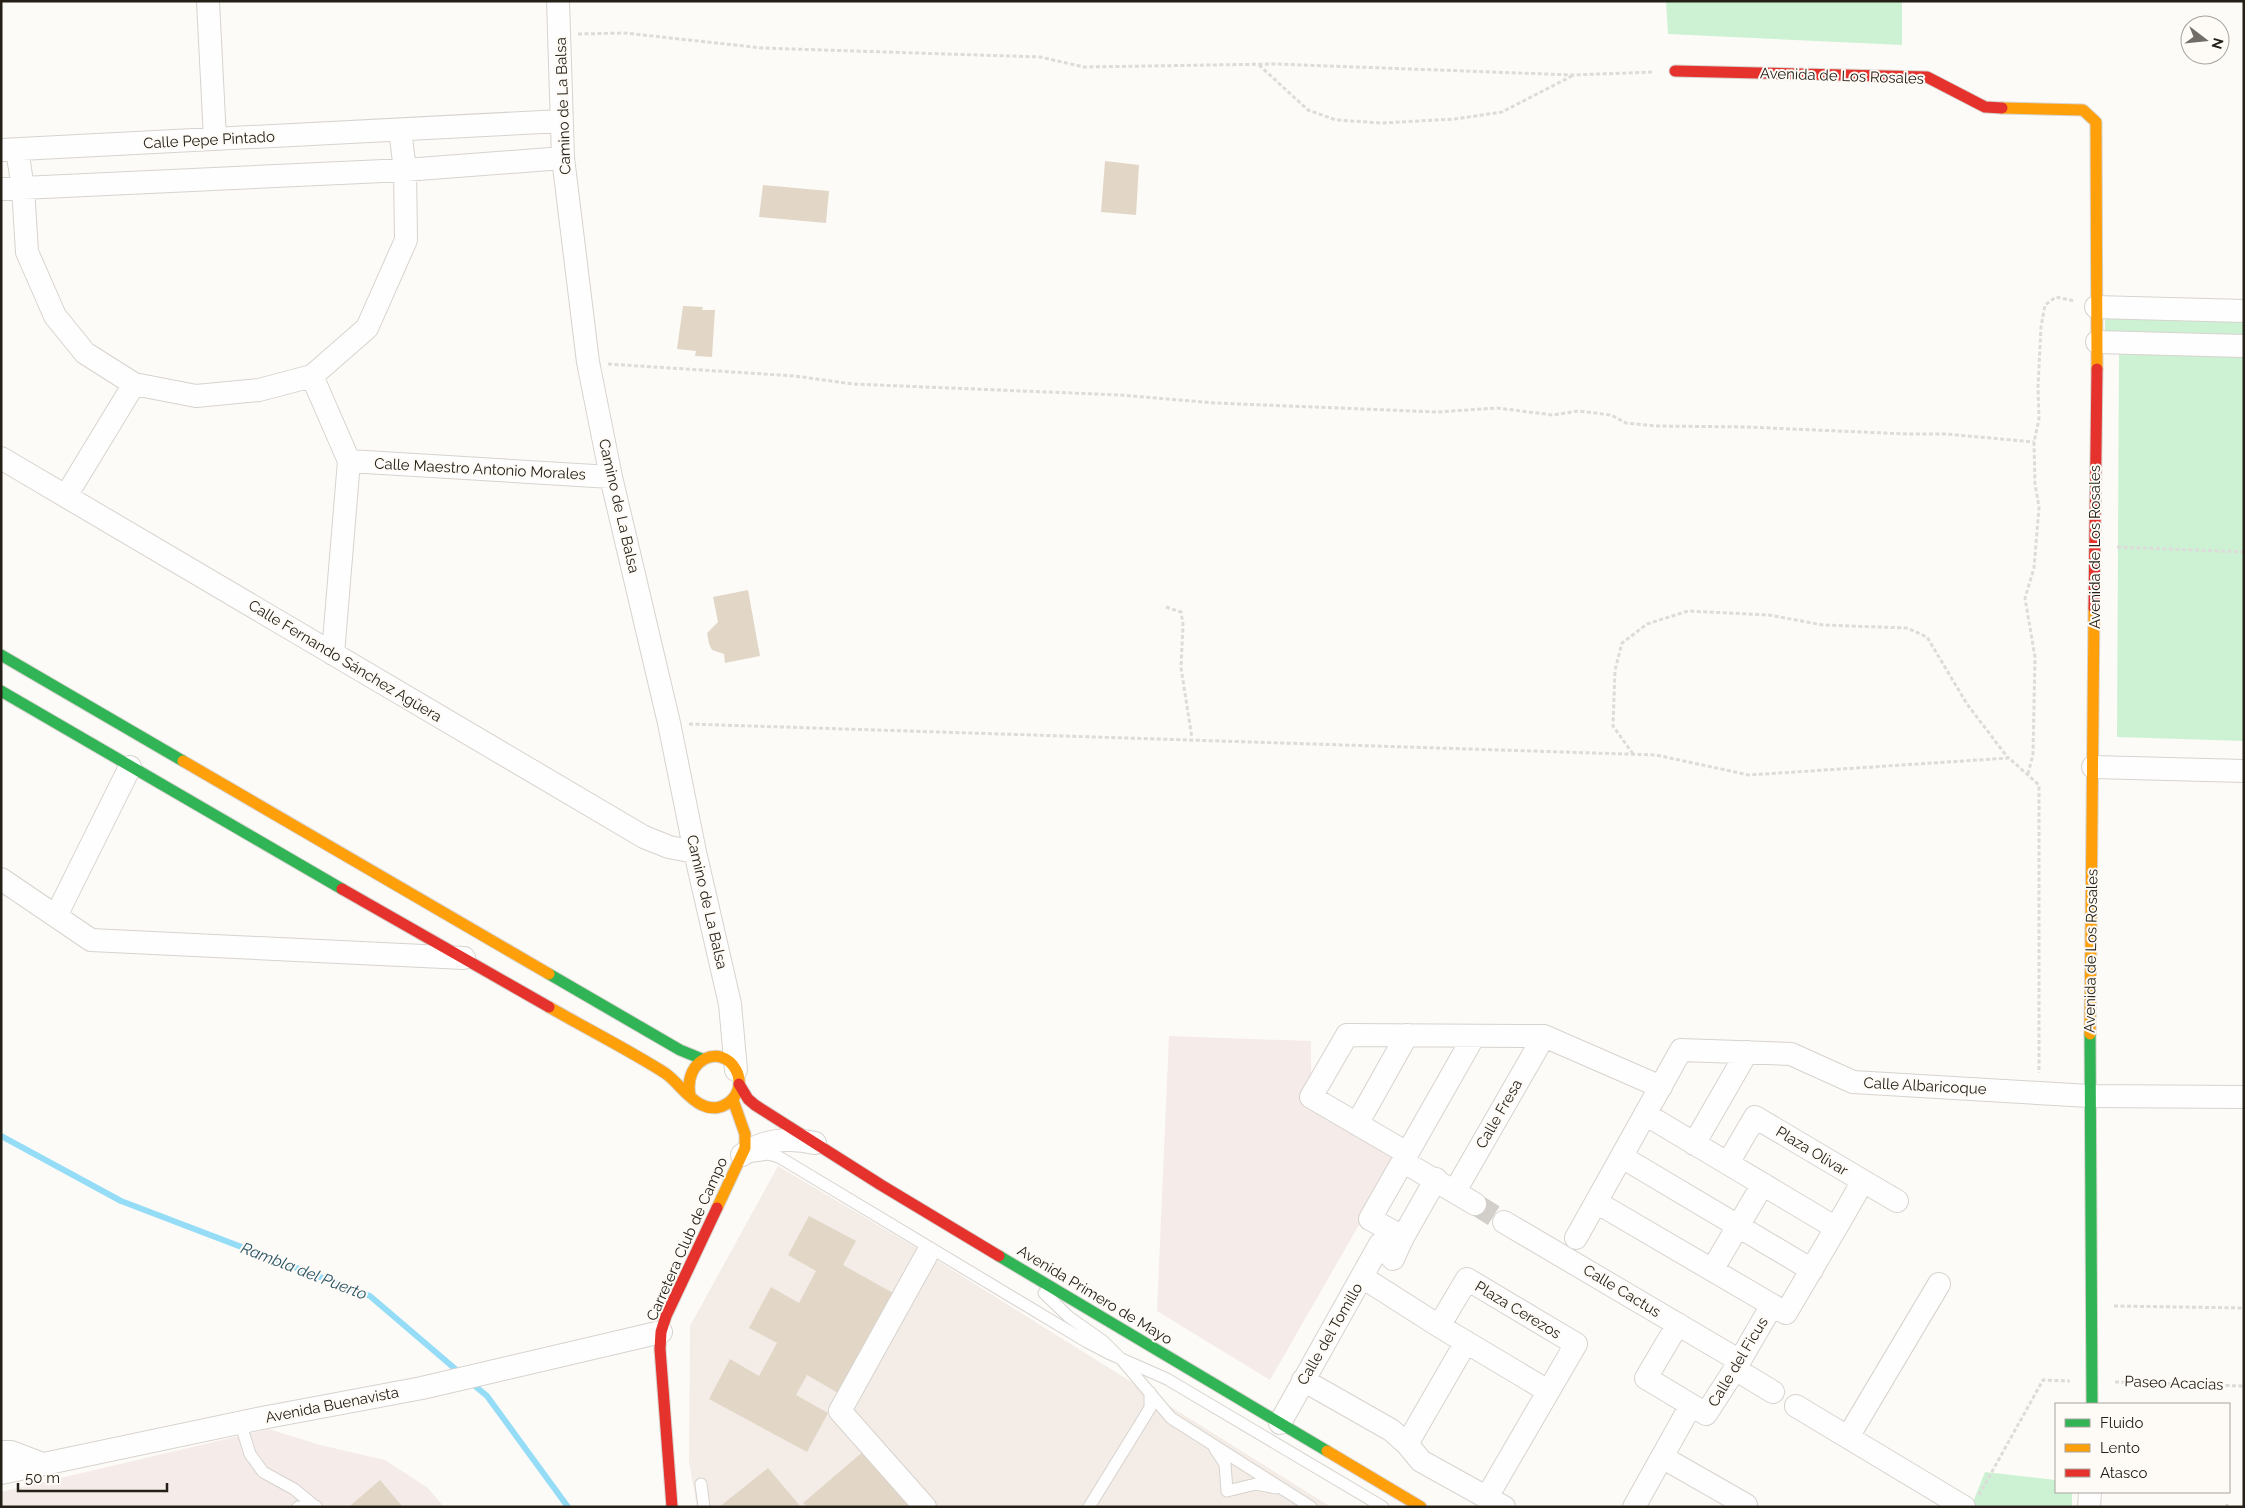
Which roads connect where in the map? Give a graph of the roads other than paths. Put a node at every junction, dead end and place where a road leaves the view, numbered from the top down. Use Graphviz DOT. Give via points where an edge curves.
graph roads {
  1 [pos="208,1"];
  2 [pos="558,1"];
  3 [pos="1674,71"];
  4 [pos="561,121"];
  5 [pos="400,130"];
  6 [pos="215,139"];
  7 [pos="9,150"];
  8 [pos="564,158"];
  9 [pos="405,170"];
  10 [pos="12,188"];
  11 [pos="2096,307"];
  12 [pos="2244,311"];
  13 [pos="2096,342"];
  14 [pos="2244,346"];
  15 [pos="312,376"];
  16 [pos="134,384"];
  17 [pos="1,458"];
  18 [pos="349,461"];
  19 [pos="612,477"];
  20 [pos="66,496"];
  21 [pos="333,654"];
  22 [pos="1,655"];
  23 [pos="1,691"];
  24 [pos="113,721"];
  25 [pos="130,755"];
  26 [pos="180,760"];
  27 [pos="163,762"];
  28 [pos="2093,767"];
  29 [pos="2244,772"];
  30 [pos="695,852"];
  31 [pos="1,879"];
  32 [pos="56,916"];
  33 [pos="466,958"];
  34 [pos="730,1004"];
  35 [pos="1407,1035"];
  36 [pos="1474,1036"];
  37 [pos="1544,1036"];
  38 [pos="1747,1052"];
  39 [pos="707,1058"];
  40 [pos="738,1077"];
  41 [pos="1661,1087"];
  42 [pos="690,1095"];
  43 [pos="2090,1096"];
  44 [pos="2244,1097"];
  45 [pos="732,1102"];
  46 [pos="755,1105"];
  47 [pos="712,1109"];
  48 [pos="1645,1114"];
  49 [pos="1357,1124"];
  50 [pos="819,1144"];
  51 [pos="1694,1144"];
  52 [pos="743,1145"];
  53 [pos="1405,1157"];
  54 [pos="1622,1157"];
  55 [pos="1728,1163"];
  56 [pos="732,1176"];
  57 [pos="1863,1182"];
  58 [pos="1763,1184"];
  59 [pos="1445,1185"];
  60 [pos="1897,1201"];
  61 [pos="1596,1202"];
  62 [pos="1476,1204"];
  63 [pos="1504,1222"];
  64 [pos="1738,1226"];
  65 [pos="1836,1228"];
  66 [pos="1403,1237"];
  67 [pos="1576,1238"];
  68 [pos="1380,1244"];
  69 [pos="927,1254"];
  70 [pos="1022,1269"];
  71 [pos="1712,1270"];
  72 [pos="1812,1270"];
  73 [pos="1362,1278"];
  74 [pos="1939,1284"];
  75 [pos="1772,1305"];
  76 [pos="1678,1324"];
  77 [pos="1439,1326"];
  78 [pos="661,1332"];
  79 [pos="1466,1342"];
  80 [pos="1122,1360"];
  81 [pos="1737,1365"];
  82 [pos="1303,1380"];
  83 [pos="1548,1391"];
  84 [pos="1150,1392"];
  85 [pos="1773,1392"];
  86 [pos="2092,1403"];
  87 [pos="1796,1406"];
  88 [pos="1699,1409"];
  89 [pos="1146,1415"];
  90 [pos="1169,1417"];
  91 [pos="240,1422"];
  92 [pos="1280,1423"];
  93 [pos="1848,1437"];
  94 [pos="1206,1441"];
  95 [pos="1407,1444"];
  96 [pos="1,1452"];
  97 [pos="1662,1457"];
  98 [pos="10,1471"];
  99 [pos="701,1484"];
  100 [pos="1287,1492"];
  101 [pos="2090,1493"];
  102 [pos="1496,1502"];
  103 [pos="1746,1506"];
  104 [pos="300,1507"];
  105 [pos="316,1507"];
  106 [pos="672,1507"];
  107 [pos="704,1507"];
  108 [pos="925,1507"];
  109 [pos="1089,1507"];
  110 [pos="1311,1507"];
  111 [pos="1383,1507"];
  112 [pos="1421,1507"];
  113 [pos="1634,1507"];
  114 [pos="1964,1507"];
  115 [pos="2089,1507"];
  1 -- 6 [label="street"];
  2 -- 4 [label="street, Camino de La Balsa"];
  3 -- 11 [label="main road, Avenida de Los Rosales" via="1927,77 1985,107 2083,110 2096,122"];
  4 -- 5 [label="street, Calle Pepe Pintado"];
  4 -- 8 [label="street, Camino de La Balsa"];
  5 -- 6 [label="street, Calle Pepe Pintado"];
  5 -- 9 [label="street"];
  6 -- 7 [label="street, Calle Pepe Pintado"];
  7 -- 10 [label="street, Calle Pepe Pintado"];
  8 -- 9 [label="street"];
  8 -- 19 [label="street, Camino de La Balsa" via="588,362"];
  9 -- 10 [label="street"];
  9 -- 15 [label="street" via="406,240 367,328"];
  10 -- 16 [label="street, Calle Pepe Pintado" via="27,252 55,316 85,353"];
  11 -- 12 [label="street"];
  11 -- 13 [label="main road, Avenida de Los Rosales"];
  13 -- 14 [label="street"];
  13 -- 28 [label="main road, Avenida de Los Rosales"];
  15 -- 16 [label="street" via="259,390 196,396"];
  15 -- 18 [label="street"];
  16 -- 20 [label="street"];
  17 -- 20 [label="street, Calle Fernando Sánchez Agüera"];
  18 -- 19 [label="street, Calle Maestro Antonio Morales"];
  18 -- 21 [label="street"];
  19 -- 30 [label="street, Camino de La Balsa"];
  20 -- 21 [label="street, Calle Fernando Sánchez Agüera"];
  21 -- 30 [label="street, Calle Fernando Sánchez Agüera" via="644,837 669,847"];
  22 -- 24 [label="main road"];
  23 -- 25 [label="main road"];
  24 -- 25 [label="main road"];
  24 -- 26 [label="main road"];
  25 -- 32 [label="street"];
  25 -- 33 [label="main road"];
  26 -- 27 [label="main road"];
  26 -- 39 [label="main road" via="680,1050"];
  28 -- 29 [label="street"];
  28 -- 43 [label="main road, Avenida de Los Rosales"];
  30 -- 34 [label="street, Camino de La Balsa"];
  31 -- 32 [label="street"];
  32 -- 33 [label="street" via="91,940"];
  33 -- 42 [label="main road" via="666,1074"];
  34 -- 39 [label="street, Camino de La Balsa" via="724,1033"];
  34 -- 40 [label="street, Camino de La Balsa"];
  35 -- 36 [label="street"];
  35 -- 49 [label="street"];
  35 -- 49 [label="street" via="1347,1035 1311,1097"];
  36 -- 37 [label="street"];
  36 -- 53 [label="street"];
  37 -- 41 [label="street"];
  37 -- 59 [label="street, Calle Fresa"];
  38 -- 41 [label="street, Calle Albaricoque" via="1681,1050"];
  38 -- 43 [label="street, Calle Albaricoque" via="1791,1054 1853,1082"];
  38 -- 51 [label="street"];
  39 -- 40 [label="main road" via="728,1061"];
  39 -- 42 [label="main road" via="689,1074"];
  40 -- 45 [label="main road"];
  40 -- 46 [label="main road, Avenida Primero de Mayo" via="748,1099"];
  41 -- 48 [label="street, Calle Albaricoque"];
  42 -- 47 [label="main road" via="699,1104"];
  43 -- 44 [label="street, Calle Albaricoque"];
  43 -- 86 [label="main road, Avenida de Los Rosales"];
  45 -- 46 [label="main road, Avenida Primero de Mayo"];
  45 -- 47 [label="main road"];
  45 -- 52 [label="main road"];
  46 -- 50 [label="main road, Avenida Primero de Mayo"];
  47 -- 52 [label="main road" via="731,1121"];
  48 -- 51 [label="street"];
  48 -- 54 [label="street, Calle Albaricoque"];
  49 -- 53 [label="street"];
  50 -- 52 [label="street" via="775,1141 756,1147"];
  50 -- 70 [label="main road, Avenida Primero de Mayo" via="861,1173"];
  51 -- 55 [label="street"];
  52 -- 56 [label="main road, Carretera Club de Campo"];
  53 -- 59 [label="street"];
  53 -- 66 [label="street" via="1370,1219"];
  54 -- 61 [label="street, Calle Albaricoque"];
  54 -- 64 [label="street"];
  55 -- 57 [label="street, Plaza Olivar" via="1755,1117"];
  55 -- 58 [label="street"];
  56 -- 78 [label="main road, Carretera Club de Campo"];
  56 -- 80 [label="lane" via="741,1164 752,1157 768,1154 779,1157"];
  57 -- 60 [label="street"];
  57 -- 65 [label="street, Plaza Olivar"];
  58 -- 64 [label="street"];
  58 -- 65 [label="street"];
  59 -- 62 [label="street"];
  59 -- 66 [label="street, Calle Fresa"];
  61 -- 67 [label="street, Calle Albaricoque"];
  61 -- 71 [label="street"];
  63 -- 76 [label="street, Calle Cactus"];
  64 -- 71 [label="street"];
  64 -- 72 [label="street"];
  65 -- 72 [label="street, Calle del Ficus"];
  66 -- 68 [label="street, Calle Fresa" via="1393,1259"];
  68 -- 73 [label="street, Calle del Tomillo"];
  69 -- 108 [label="street" via="840,1411"];
  70 -- 80 [label="lane" via="1054,1305 1097,1335"];
  70 -- 92 [label="main road, Avenida Primero de Mayo"];
  71 -- 75 [label="street"];
  72 -- 75 [label="street, Calle del Ficus" via="1786,1314"];
  73 -- 77 [label="street"];
  73 -- 82 [label="street, Calle del Tomillo"];
  74 -- 93 [label="street"];
  75 -- 81 [label="street, Calle del Ficus"];
  76 -- 81 [label="street, Calle Cactus"];
  76 -- 88 [label="street" via="1646,1378"];
  77 -- 79 [label="street"];
  77 -- 83 [label="street, Plaza Cerezos" via="1467,1279 1576,1344"];
  78 -- 91 [label="street, Avenida Buenavista" via="422,1388"];
  78 -- 106 [label="main road, Carretera Club de Campo"];
  79 -- 83 [label="street"];
  79 -- 95 [label="street"];
  80 -- 84 [label="lane"];
  80 -- 111 [label="lane" via="1174,1383"];
  81 -- 85 [label="street, Calle Cactus"];
  81 -- 88 [label="street, Calle del Ficus"];
  82 -- 92 [label="street, Calle del Tomillo"];
  82 -- 95 [label="street" via="1391,1430"];
  83 -- 102 [label="street"];
  84 -- 89 [label="lane" via="1150,1408"];
  84 -- 90 [label="lane"];
  87 -- 93 [label="street"];
  88 -- 97 [label="street, Calle del Ficus"];
  89 -- 90 [label="lane" via="1153,1413"];
  89 -- 109 [label="lane"];
  90 -- 94 [label="lane"];
  91 -- 98 [label="street, Avenida Buenavista"];
  91 -- 105 [label="lane" via="250,1454 263,1472 294,1489"];
  92 -- 112 [label="main road, Avenida Primero de Mayo"];
  93 -- 114 [label="street"];
  94 -- 100 [label="lane"];
  94 -- 100 [label="lane" via="1225,1464 1227,1491 1256,1484"];
  95 -- 102 [label="street" via="1421,1461"];
  96 -- 98 [label="street" via="11,1452 40,1463"];
  97 -- 103 [label="street"];
  97 -- 113 [label="street, Calle del Ficus"];
  99 -- 107 [label="lane"];
  100 -- 110 [label="lane"];
  101 -- 115 [label="street"];
  104 -- 105 [label="lane"];
}
